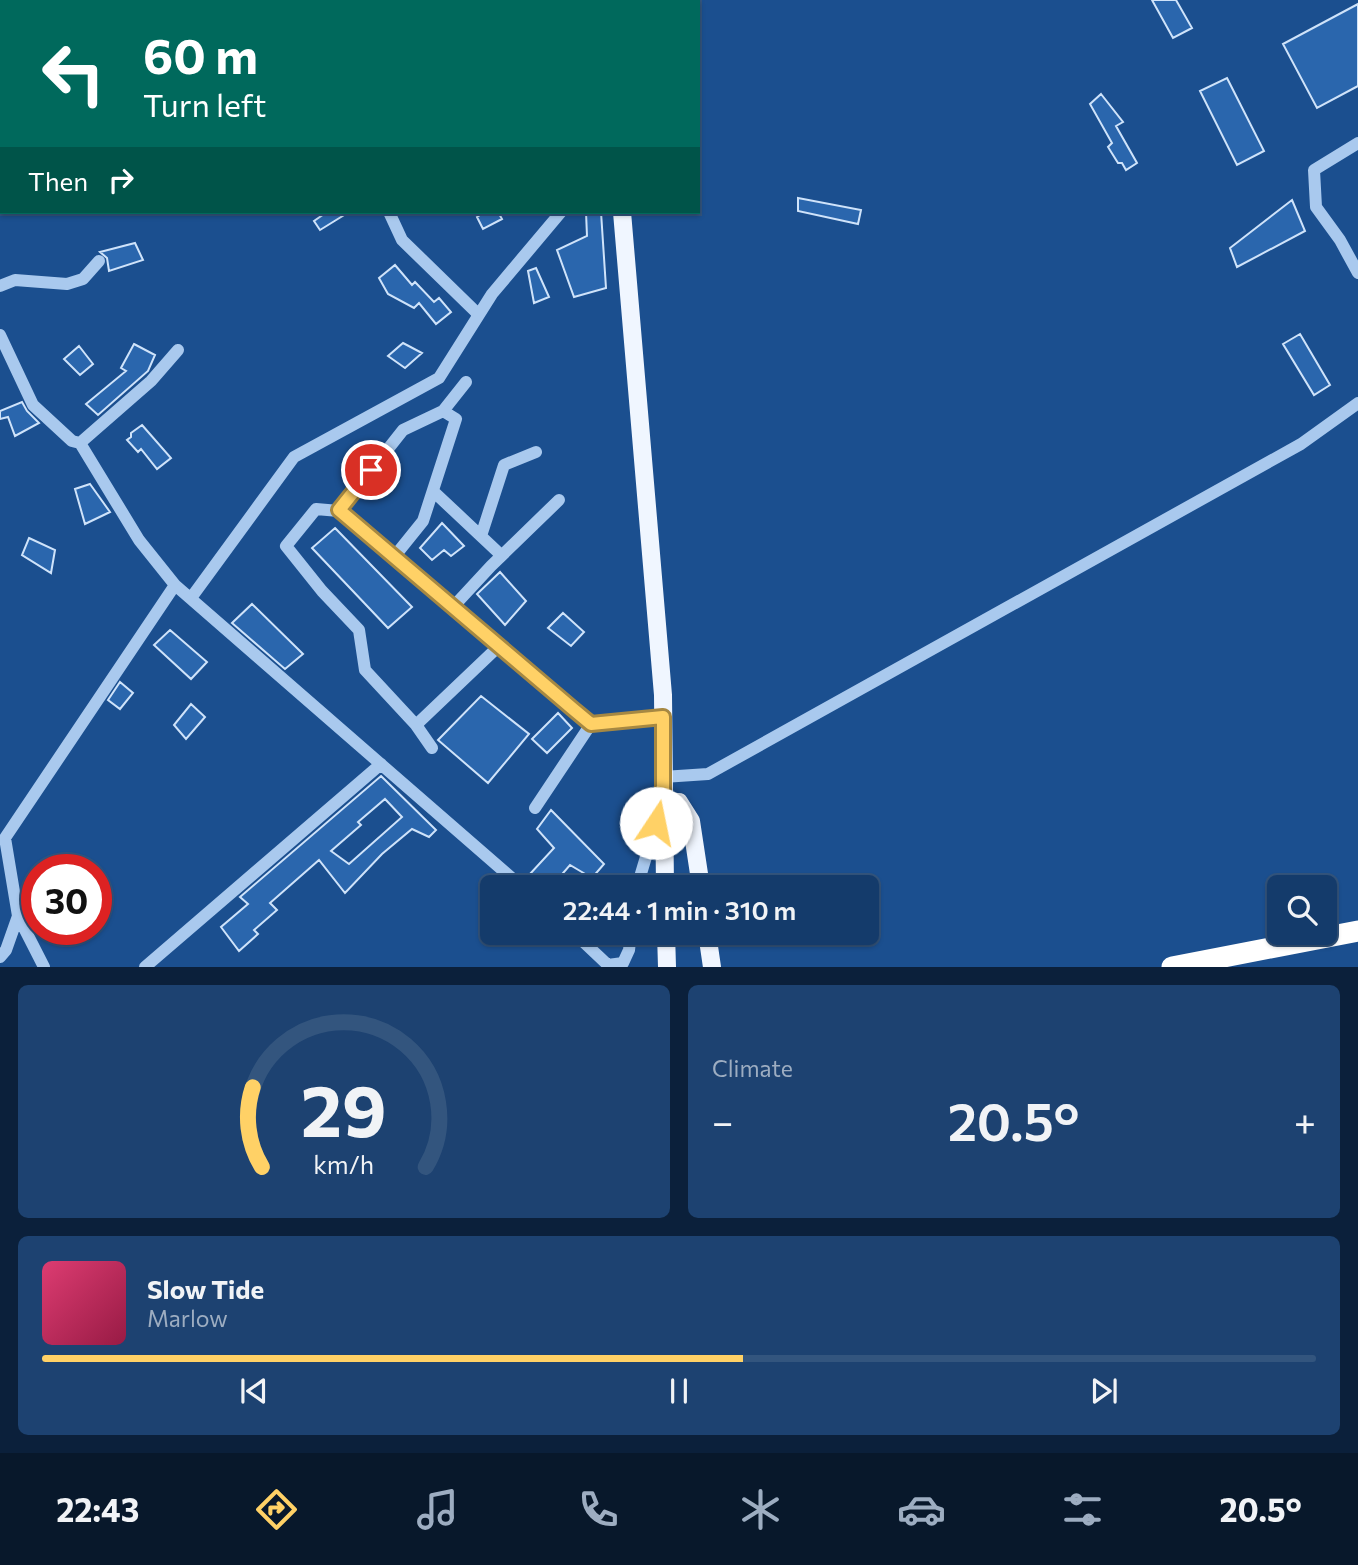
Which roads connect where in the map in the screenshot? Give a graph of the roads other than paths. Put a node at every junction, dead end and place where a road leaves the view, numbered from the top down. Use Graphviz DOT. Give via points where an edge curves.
graph roads {
  1 [pos="63,0"];
  2 [pos="75,0"];
  3 [pos="1358,143"];
  4 [pos="390,214"];
  5 [pos="559,214"];
  6 [pos="622,214"];
  7 [pos="99,261"];
  8 [pos="1358,274"];
  9 [pos="0,286"];
  10 [pos="478,314"];
  11 [pos="0,335"];
  12 [pos="178,350"];
  13 [pos="466,382"];
  14 [pos="1358,403"];
  15 [pos="443,411"];
  16 [pos="80,443"];
  17 [pos="536,452"];
  18 [pos="433,491"];
  19 [pos="559,500"];
  20 [pos="339,510"];
  21 [pos="481,536"];
  22 [pos="501,555"];
  23 [pos="394,557"];
  24 [pos="175,585"];
  25 [pos="191,598"];
  26 [pos="453,607"];
  27 [pos="499,646"];
  28 [pos="663,717"];
  29 [pos="591,724"];
  30 [pos="416,725"];
  31 [pos="432,748"];
  32 [pos="381,764"];
  33 [pos="663,776"];
  34 [pos="663,802"];
  35 [pos="535,808"];
  36 [pos="508,875"];
  37 [pos="641,875"];
  38 [pos="664,875"];
  39 [pos="699,875"];
  40 [pos="18,916"];
  41 [pos="1358,932"];
  42 [pos="587,945"];
  43 [pos="630,945"];
  44 [pos="666,945"];
  45 [pos="709,945"];
  46 [pos="0,957"];
  47 [pos="44,967"];
  48 [pos="145,967"];
  49 [pos="667,967"];
  50 [pos="712,967"];
  51 [pos="1172,967"];
  1 -- 2 [label="street"];
  3 -- 8 [label="street" via="1314,170 1316,207"];
  4 -- 10 [label="street" via="402,240"];
  5 -- 10 [label="street"];
  6 -- 28 [label="main road"];
  7 -- 9 [label="street" via="83,279 67,284 15,280"];
  10 -- 25 [label="street" via="439,378 294,457"];
  11 -- 16 [label="street" via="33,405 72,442"];
  12 -- 16 [label="street" via="151,381"];
  13 -- 15 [label="street"];
  14 -- 33 [label="street" via="1301,444 708,774"];
  15 -- 18 [label="street" via="456,419"];
  15 -- 20 [label="street" via="403,430"];
  16 -- 24 [label="street" via="139,540"];
  17 -- 21 [label="street" via="504,465"];
  18 -- 21 [label="street"];
  18 -- 23 [label="street" via="423,521"];
  19 -- 22 [label="street"];
  20 -- 23 [label="street"];
  20 -- 30 [label="street" via="316,509 286,546 359,630 365,670"];
  21 -- 22 [label="street"];
  22 -- 26 [label="street"];
  23 -- 26 [label="street"];
  24 -- 25 [label="street"];
  24 -- 40 [label="street" via="5,838"];
  25 -- 32 [label="street"];
  26 -- 27 [label="street"];
  27 -- 29 [label="street"];
  27 -- 30 [label="street"];
  28 -- 29 [label="street"];
  28 -- 33 [label="main road"];
  29 -- 35 [label="street"];
  30 -- 31 [label="street"];
  32 -- 36 [label="street"];
  32 -- 48 [label="street"];
  33 -- 34 [label="main road"];
  34 -- 37 [label="street"];
  34 -- 38 [label="main road"];
  34 -- 39 [label="main road" via="679,802 691,821"];
  40 -- 46 [label="street"];
  40 -- 47 [label="street"];
  41 -- 51 [label="highway"];
  42 -- 43 [label="street" via="608,965 623,963"];
  44 -- 49 [label="main road"];
  45 -- 50 [label="main road"];
}
